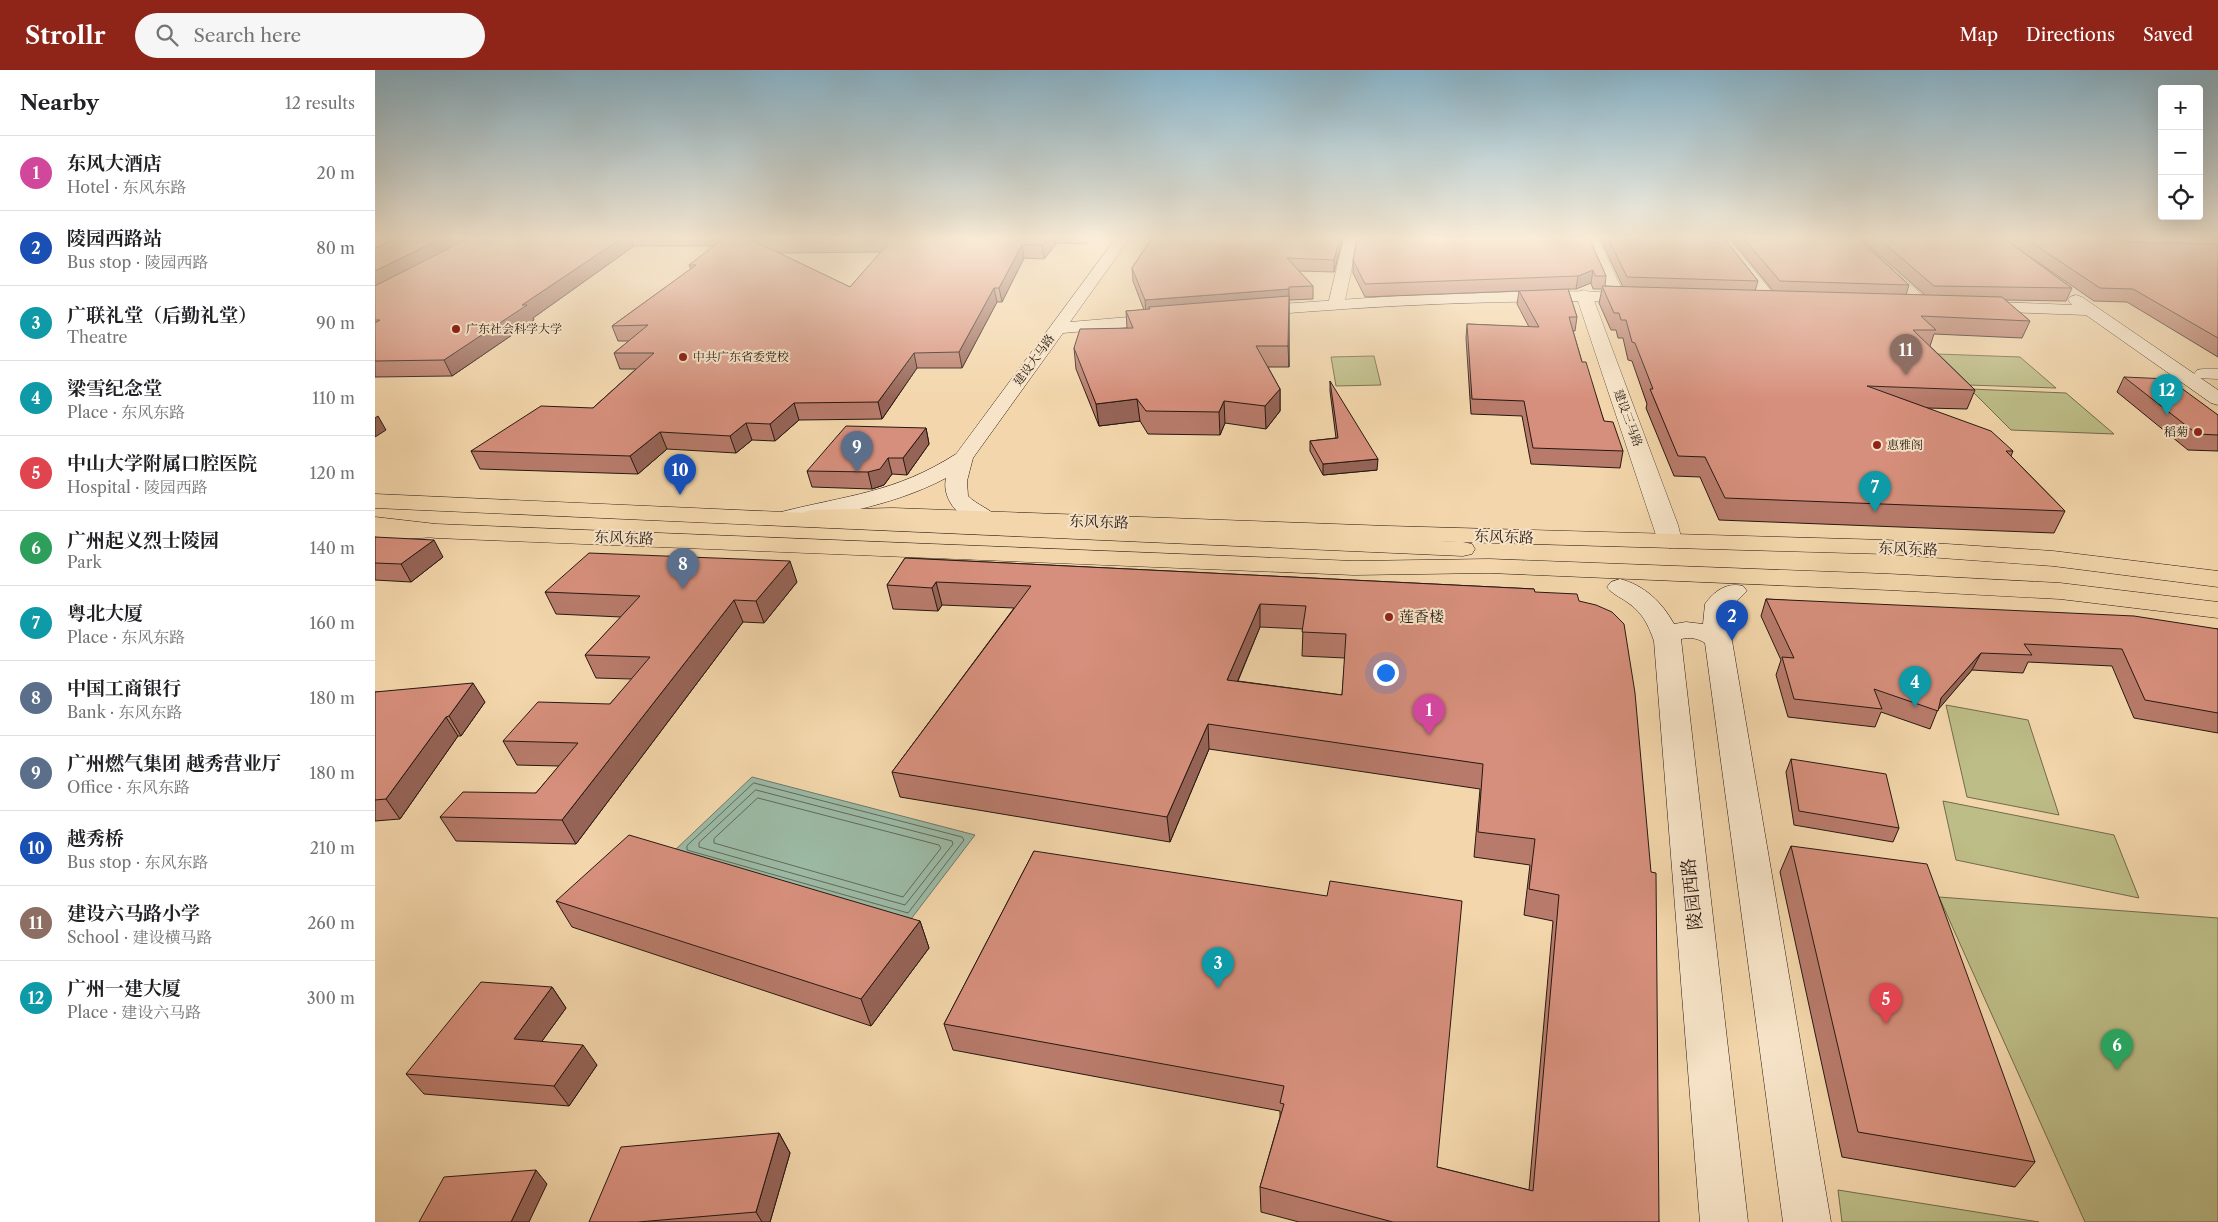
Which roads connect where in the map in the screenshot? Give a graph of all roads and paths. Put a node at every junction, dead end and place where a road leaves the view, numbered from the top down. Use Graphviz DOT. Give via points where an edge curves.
graph roads {
  1 [pos="1084,292"];
  2 [pos="1339,292"];
  3 [pos="1615,292"];
  4 [pos="1763,292"];
  5 [pos="1909,292"];
  6 [pos="2066,293"];
  7 [pos="1584,295"];
  8 [pos="1617,296"];
  9 [pos="1655,297"];
  10 [pos="1751,300"];
  11 [pos="1770,300"];
  12 [pos="1789,301"];
  13 [pos="1336,304"];
  14 [pos="1903,304"];
  15 [pos="1923,304"];
  16 [pos="1942,305"];
  17 [pos="1961,306"];
  18 [pos="2090,310"];
  19 [pos="1236,313"];
  20 [pos="1181,317"];
  21 [pos="1058,328"];
  22 [pos="2218,399"];
  23 [pos="963,458"];
  24 [pos="375,501"];
  25 [pos="788,518"];
  26 [pos="987,519"];
  27 [pos="375,524"];
  28 [pos="436,531"];
  29 [pos="375,532"];
  30 [pos="1670,541"];
  31 [pos="1354,568"];
  32 [pos="2218,578"];
  33 [pos="1620,587"];
  34 [pos="2218,591"];
  35 [pos="1734,592"];
  36 [pos="2218,610"];
  37 [pos="2218,626"];
  38 [pos="1666,635"];
  39 [pos="1718,638"];
  40 [pos="1724,1222"];
  41 [pos="1807,1222"];
  1 -- 21 [label="street, 建设大马路"];
  2 -- 13 [label="street"];
  3 -- 8 [label="street"];
  4 -- 11 [label="street"];
  5 -- 15 [label="street"];
  6 -- 18 [label="street"];
  7 -- 8 [label="street"];
  7 -- 13 [label="street"];
  7 -- 30 [label="street, 建设三马路"];
  8 -- 9 [label="street"];
  10 -- 11 [label="street"];
  11 -- 12 [label="street"];
  13 -- 19 [label="street"];
  14 -- 15 [label="street"];
  15 -- 16 [label="street"];
  17 -- 18 [label="street"];
  18 -- 22 [label="street"];
  20 -- 21 [label="street"];
  21 -- 23 [label="street, 建设大马路"];
  23 -- 25 [label="street" via="947,470 906,490"];
  23 -- 26 [label="street" via="955,490 957,499"];
  24 -- 25 [label="main road, 东风东路"];
  25 -- 26 [label="main road, 东风东路" via="857,514"];
  25 -- 34 [label="main road, 东风东路" via="1293,543 1984,567 2087,574"];
  26 -- 30 [label="main road, 东风东路"];
  27 -- 28 [label="main road, 东风东路"];
  28 -- 29 [label="main road"];
  28 -- 31 [label="main road, 东风东路"];
  30 -- 32 [label="main road, 东风东路" via="2025,555"];
  31 -- 33 [label="main road, 东风东路" via="1492,582"];
  31 -- 36 [label="main road, 东风东路" via="1489,566 1957,585 2101,594"];
  33 -- 35 [label="main road, 东风东路"];
  33 -- 38 [label="street, 陵园西路" via="1642,598 1661,622"];
  35 -- 37 [label="main road, 东风东路" via="2042,606"];
  35 -- 39 [label="street" via="1718,604"];
  38 -- 39 [label="street" via="1696,629"];
  38 -- 40 [label="street, 陵园西路"];
  39 -- 41 [label="street"];
}
